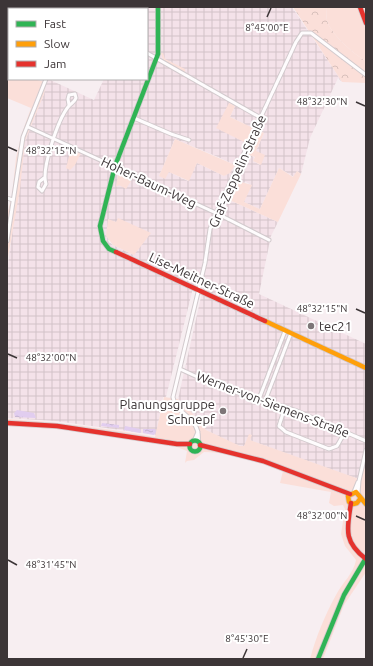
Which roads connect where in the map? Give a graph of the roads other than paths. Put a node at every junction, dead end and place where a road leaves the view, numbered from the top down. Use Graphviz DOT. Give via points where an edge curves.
graph roads {
  1 [pos="158,7"];
  2 [pos="360,7"];
  3 [pos="366,23"];
  4 [pos="148,55"];
  5 [pos="156,59"];
  6 [pos="366,75"];
  7 [pos="46,80"];
  8 [pos="69,105"];
  9 [pos="134,118"];
  10 [pos="261,118"];
  11 [pos="28,127"];
  12 [pos="54,139"];
  13 [pos="189,140"];
  14 [pos="115,166"];
  15 [pos="44,178"];
  16 [pos="7,198"];
  17 [pos="13,200"];
  18 [pos="216,213"];
  19 [pos="269,240"];
  20 [pos="7,241"];
  21 [pos="198,290"];
  22 [pos="285,331"];
  23 [pos="291,333"];
  24 [pos="366,368"];
  25 [pos="180,369"];
  26 [pos="259,400"];
  27 [pos="265,402"];
  28 [pos="285,407"];
  29 [pos="7,423"];
  30 [pos="345,432"];
  31 [pos="366,441"];
  32 [pos="195,445"];
  33 [pos="366,450"];
  34 [pos="353,494"];
  35 [pos="356,502"];
  36 [pos="366,505"];
  37 [pos="354,549"];
  38 [pos="366,554"];
  39 [pos="366,558"];
  40 [pos="318,659"];
  1 -- 5 [label="street"];
  2 -- 3 [label="street"];
  4 -- 5 [label="street"];
  5 -- 9 [label="street"];
  5 -- 10 [label="street"];
  6 -- 10 [label="street, Graf-Zeppelin-Straße" via="311,34 302,32"];
  7 -- 11 [label="street"];
  8 -- 12 [label="street"];
  9 -- 13 [label="street"];
  9 -- 14 [label="street"];
  10 -- 18 [label="street, Graf-Zeppelin-Straße"];
  11 -- 12 [label="street, Hoher-Baum-Weg"];
  11 -- 17 [label="street" via="21,149"];
  12 -- 14 [label="street, Hoher-Baum-Weg"];
  12 -- 15 [label="street"];
  14 -- 18 [label="street, Hoher-Baum-Weg"];
  14 -- 21 [label="street, Lise-Meitner-Straße" via="100,226 103,243 109,249"];
  16 -- 17 [label="street"];
  17 -- 20 [label="street"];
  18 -- 19 [label="street, Hoher-Baum-Weg"];
  18 -- 21 [label="street, Graf-Zeppelin-Straße" via="210,229"];
  21 -- 22 [label="street, Lise-Meitner-Straße"];
  21 -- 25 [label="street, Graf-Zeppelin-Straße"];
  22 -- 23 [label="street, Lise-Meitner-Straße"];
  22 -- 26 [label="street"];
  23 -- 24 [label="street, Lise-Meitner-Straße"];
  23 -- 27 [label="street"];
  25 -- 26 [label="street, Werner-von-Siemens-Straße" via="217,386"];
  25 -- 32 [label="street, Graf-Zeppelin-Straße" via="173,400 194,422 198,432"];
  26 -- 27 [label="street, Werner-von-Siemens-Straße"];
  27 -- 28 [label="street, Werner-von-Siemens-Straße"];
  28 -- 30 [label="street, Werner-von-Siemens-Straße"];
  28 -- 30 [label="street" via="279,426 286,432 329,449 337,446"];
  29 -- 32 [label="street" via="57,426"];
  30 -- 31 [label="street, Werner-von-Siemens-Straße"];
  32 -- 34 [label="street" via="263,461"];
  33 -- 34 [label="street" via="359,481"];
  34 -- 35 [label="street"];
  34 -- 35 [label="street"];
  35 -- 36 [label="street"];
  35 -- 37 [label="street" via="350,513 346,533"];
  37 -- 38 [label="street"];
  37 -- 39 [label="street"];
  39 -- 40 [label="street" via="342,600"];
}
